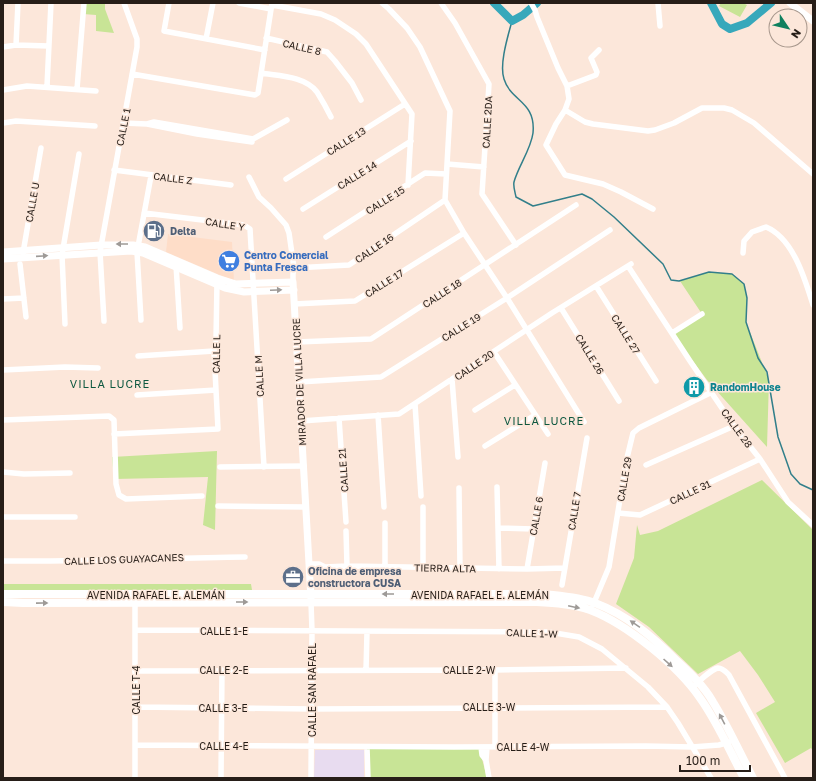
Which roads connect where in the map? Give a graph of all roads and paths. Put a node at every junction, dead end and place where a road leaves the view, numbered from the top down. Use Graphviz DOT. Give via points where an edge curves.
graph roads {
  1 [pos="18,3"];
  2 [pos="51,3"];
  3 [pos="84,3"];
  4 [pos="124,3"];
  5 [pos="169,3"];
  6 [pos="213,3"];
  7 [pos="239,3"];
  8 [pos="382,3"];
  9 [pos="441,3"];
  10 [pos="531,3"];
  11 [pos="658,3"];
  12 [pos="792,4"];
  13 [pos="272,6"];
  14 [pos="813,21"];
  15 [pos="660,26"];
  16 [pos="266,38"];
  17 [pos="206,39"];
  18 [pos="16,45"];
  19 [pos="49,46"];
  20 [pos="3,47"];
  21 [pos="265,50"];
  22 [pos="599,50"];
  23 [pos="261,73"];
  24 [pos="132,74"];
  25 [pos="46,86"];
  26 [pos="567,86"];
  27 [pos="77,89"];
  28 [pos="3,90"];
  29 [pos="96,91"];
  30 [pos="361,100"];
  31 [pos="406,104"];
  32 [pos="565,110"];
  33 [pos="331,117"];
  34 [pos="287,120"];
  35 [pos="3,123"];
  36 [pos="123,123"];
  37 [pos="95,126"];
  38 [pos="411,141"];
  39 [pos="41,148"];
  40 [pos="78,154"];
  41 [pos="447,164"];
  42 [pos="484,167"];
  43 [pos="114,170"];
  44 [pos="446,174"];
  45 [pos="813,174"];
  46 [pos="151,176"];
  47 [pos="249,177"];
  48 [pos="286,179"];
  49 [pos="408,184"];
  50 [pos="231,185"];
  51 [pos="445,200"];
  52 [pos="576,205"];
  53 [pos="303,209"];
  54 [pos="653,209"];
  55 [pos="144,214"];
  56 [pos="610,230"];
  57 [pos="464,233"];
  58 [pos="326,237"];
  59 [pos="516,245"];
  60 [pos="101,249"];
  61 [pos="138,249"];
  62 [pos="3,252"];
  63 [pos="62,252"];
  64 [pos="743,253"];
  65 [pos="22,257"];
  66 [pos="3,259"];
  67 [pos="176,264"];
  68 [pos="485,265"];
  69 [pos="630,265"];
  70 [pos="294,268"];
  71 [pos="217,282"];
  72 [pos="293,286"];
  73 [pos="596,286"];
  74 [pos="254,288"];
  75 [pos="24,298"];
  76 [pos="507,298"];
  77 [pos="3,299"];
  78 [pos="294,304"];
  79 [pos="813,305"];
  80 [pos="561,308"];
  81 [pos="702,314"];
  82 [pos="26,317"];
  83 [pos="141,320"];
  84 [pos="104,321"];
  85 [pos="65,324"];
  86 [pos="180,328"];
  87 [pos="527,330"];
  88 [pos="672,333"];
  89 [pos="297,342"];
  90 [pos="214,351"];
  91 [pos="494,352"];
  92 [pos="138,356"];
  93 [pos="98,368"];
  94 [pos="3,370"];
  95 [pos="452,379"];
  96 [pos="656,381"];
  97 [pos="299,382"];
  98 [pos="515,385"];
  99 [pos="216,390"];
  100 [pos="712,392"];
  101 [pos="137,395"];
  102 [pos="619,401"];
  103 [pos="415,404"];
  104 [pos="475,410"];
  105 [pos="378,415"];
  106 [pos="535,415"];
  107 [pos="339,418"];
  108 [pos="3,420"];
  109 [pos="301,421"];
  110 [pos="584,422"];
  111 [pos="734,426"];
  112 [pos="114,434"];
  113 [pos="548,434"];
  114 [pos="586,438"];
  115 [pos="485,446"];
  116 [pos="458,456"];
  117 [pos="760,459"];
  118 [pos="545,463"];
  119 [pos="646,465"];
  120 [pos="304,466"];
  121 [pos="220,467"];
  122 [pos="264,467"];
  123 [pos="3,472"];
  124 [pos="70,473"];
  125 [pos="497,487"];
  126 [pos="459,488"];
  127 [pos="202,496"];
  128 [pos="422,496"];
  129 [pos="218,506"];
  130 [pos="306,507"];
  131 [pos="384,507"];
  132 [pos="423,507"];
  133 [pos="618,513"];
  134 [pos="3,517"];
  135 [pos="75,517"];
  136 [pos="346,522"];
  137 [pos="385,522"];
  138 [pos="813,525"];
  139 [pos="499,528"];
  140 [pos="533,529"];
  141 [pos="346,531"];
  142 [pos="245,557"];
  143 [pos="3,561"];
  144 [pos="310,566"];
  145 [pos="347,566"];
  146 [pos="385,567"];
  147 [pos="424,567"];
  148 [pos="460,568"];
  149 [pos="499,568"];
  150 [pos="565,568"];
  151 [pos="527,569"];
  152 [pos="562,585"];
  153 [pos="3,594"];
  154 [pos="311,598"];
  155 [pos="3,602"];
  156 [pos="135,602"];
  157 [pos="592,606"];
  158 [pos="136,630"];
  159 [pos="312,631"];
  160 [pos="367,632"];
  161 [pos="627,668"];
  162 [pos="222,670"];
  163 [pos="312,670"];
  164 [pos="366,670"];
  165 [pos="495,670"];
  166 [pos="136,671"];
  167 [pos="695,685"];
  168 [pos="135,707"];
  169 [pos="495,707"];
  170 [pos="667,707"];
  171 [pos="222,708"];
  172 [pos="311,708"];
  173 [pos="729,742"];
  174 [pos="136,745"];
  175 [pos="222,746"];
  176 [pos="312,746"];
  177 [pos="367,747"];
  178 [pos="484,747"];
  179 [pos="496,747"];
  180 [pos="692,747"];
  181 [pos="135,778"];
  182 [pos="222,778"];
  183 [pos="311,778"];
  184 [pos="368,778"];
  185 [pos="489,778"];
  186 [pos="711,778"];
  187 [pos="744,778"];
  188 [pos="753,778"];
  189 [pos="785,778"];
  1 -- 18 [label="street"];
  2 -- 19 [label="street"];
  3 -- 27 [label="street"];
  4 -- 24 [label="street, CALLE 1" via="137,38"];
  5 -- 17 [label="street" via="164,31"];
  6 -- 17 [label="street"];
  7 -- 13 [label="street"];
  8 -- 41 [label="street" via="407,28 420,47 450,111"];
  9 -- 42 [label="street, CALLE 2DA" via="489,84"];
  10 -- 26 [label="street"];
  11 -- 15 [label="street"];
  12 -- 14 [label="street"];
  13 -- 16 [label="street"];
  13 -- 31 [label="street" via="321,14 356,34 366,44"];
  16 -- 21 [label="street"];
  16 -- 30 [label="street, CALLE 8" via="327,52 352,83"];
  17 -- 21 [label="street"];
  18 -- 19 [label="street"];
  18 -- 20 [label="street"];
  19 -- 25 [label="street"];
  21 -- 23 [label="street"];
  22 -- 26 [label="street" via="591,58 596,75"];
  23 -- 24 [label="street" via="258,94 254,95"];
  23 -- 33 [label="street" via="307,84 316,91"];
  24 -- 36 [label="street, CALLE 1"];
  25 -- 27 [label="street"];
  25 -- 28 [label="street"];
  26 -- 32 [label="street" via="569,99"];
  27 -- 29 [label="street"];
  31 -- 38 [label="street" via="412,114"];
  31 -- 48 [label="street, CALLE 13"];
  32 -- 45 [label="street" via="585,122 648,131 674,123 702,108 732,110 754,123"];
  32 -- 54 [label="street" via="546,145 565,175 603,184"];
  34 -- 36 [label="street" via="253,139 169,126"];
  35 -- 37 [label="street" via="16,121"];
  36 -- 43 [label="street, CALLE 1"];
  38 -- 49 [label="street"];
  38 -- 53 [label="street, CALLE 14"];
  39 -- 65 [label="street, CALLE U"];
  40 -- 63 [label="street"];
  41 -- 42 [label="street"];
  41 -- 44 [label="street"];
  42 -- 59 [label="street, CALLE 2DA" via="482,194"];
  43 -- 46 [label="street, CALLE Z"];
  43 -- 60 [label="street, CALLE 1"];
  44 -- 49 [label="street, CALLE 15" via="425,173"];
  44 -- 51 [label="street"];
  46 -- 50 [label="street, CALLE Z"];
  46 -- 55 [label="street"];
  47 -- 70 [label="street, MIRADOR DE VILLA LUCRE" via="259,197 286,225"];
  49 -- 58 [label="street, CALLE 15"];
  51 -- 57 [label="street"];
  51 -- 70 [label="street, CALLE 16" via="349,265"];
  52 -- 59 [label="street, CALLE 18"];
  55 -- 61 [label="street"];
  55 -- 74 [label="street, CALLE Y" via="248,226 251,232"];
  56 -- 76 [label="street, CALLE 19"];
  57 -- 68 [label="street"];
  57 -- 78 [label="street, CALLE 17" via="355,301"];
  59 -- 68 [label="street, CALLE 18"];
  60 -- 61 [label="street"];
  60 -- 63 [label="street"];
  60 -- 84 [label="street, CALLE 1"];
  61 -- 67 [label="street"];
  61 -- 83 [label="street"];
  62 -- 65 [label="street"];
  63 -- 65 [label="street"];
  63 -- 85 [label="street"];
  64 -- 79 [label="street" via="744,241 752,232 771,229 798,262"];
  65 -- 66 [label="street"];
  65 -- 75 [label="street, CALLE U"];
  67 -- 71 [label="street"];
  67 -- 86 [label="street"];
  68 -- 76 [label="street"];
  68 -- 89 [label="street, CALLE 18" via="370,339"];
  69 -- 73 [label="street, CALLE 20"];
  69 -- 88 [label="street, CALLE 28"];
  70 -- 72 [label="street, MIRADOR DE VILLA LUCRE"];
  71 -- 74 [label="street" via="236,288"];
  71 -- 90 [label="street, CALLE L"];
  72 -- 74 [label="street"];
  72 -- 78 [label="street, MIRADOR DE VILLA LUCRE"];
  73 -- 80 [label="street, CALLE 20"];
  73 -- 96 [label="street, CALLE 27"];
  74 -- 122 [label="street, CALLE M"];
  75 -- 77 [label="street"];
  75 -- 82 [label="street, CALLE U"];
  76 -- 87 [label="street"];
  76 -- 97 [label="street, CALLE 19" via="381,377"];
  78 -- 89 [label="street, MIRADOR DE VILLA LUCRE"];
  80 -- 87 [label="street, CALLE 20"];
  80 -- 102 [label="street, CALLE 26"];
  81 -- 88 [label="street"];
  87 -- 91 [label="street, CALLE 20"];
  87 -- 110 [label="street"];
  88 -- 100 [label="street, CALLE 28"];
  89 -- 97 [label="street, MIRADOR DE VILLA LUCRE"];
  90 -- 92 [label="street"];
  90 -- 99 [label="street, CALLE L"];
  91 -- 95 [label="street, CALLE 20"];
  91 -- 98 [label="street"];
  93 -- 94 [label="street"];
  95 -- 103 [label="street, CALLE 20"];
  95 -- 116 [label="street"];
  97 -- 109 [label="street, MIRADOR DE VILLA LUCRE"];
  98 -- 104 [label="street"];
  98 -- 106 [label="street"];
  99 -- 101 [label="street"];
  99 -- 112 [label="street, CALLE L" via="218,429"];
  100 -- 111 [label="street, CALLE 28"];
  100 -- 133 [label="street, CALLE 29" via="633,433"];
  103 -- 105 [label="street, CALLE 20" via="399,414"];
  103 -- 128 [label="street"];
  105 -- 107 [label="street, CALLE 20"];
  105 -- 131 [label="street"];
  106 -- 113 [label="street"];
  106 -- 115 [label="street"];
  107 -- 109 [label="street, CALLE 20"];
  107 -- 136 [label="street, CALLE 21"];
  108 -- 112 [label="street" via="109,416 114,420"];
  109 -- 120 [label="street, MIRADOR DE VILLA LUCRE"];
  111 -- 117 [label="street, CALLE 28"];
  111 -- 119 [label="street"];
  112 -- 127 [label="street" via="118,495 126,499"];
  114 -- 150 [label="street, CALLE 7"];
  117 -- 133 [label="street, CALLE 31" via="640,515"];
  117 -- 138 [label="street, CALLE 28" via="788,502"];
  118 -- 140 [label="street, CALLE 6"];
  120 -- 122 [label="street"];
  120 -- 130 [label="street, MIRADOR DE VILLA LUCRE"];
  121 -- 122 [label="street"];
  123 -- 124 [label="street"];
  125 -- 139 [label="street"];
  126 -- 148 [label="street"];
  129 -- 130 [label="street"];
  130 -- 144 [label="street, MIRADOR DE VILLA LUCRE"];
  132 -- 147 [label="street"];
  133 -- 157 [label="street, CALLE 29" via="609,567"];
  134 -- 135 [label="street"];
  137 -- 146 [label="street"];
  139 -- 140 [label="street"];
  139 -- 149 [label="street"];
  140 -- 151 [label="street, CALLE 6"];
  141 -- 145 [label="street"];
  142 -- 143 [label="street, CALLE LOS GUAYACANES"];
  144 -- 145 [label="street, TIERRA ALTA" via="319,569"];
  144 -- 154 [label="street, MIRADOR DE VILLA LUCRE"];
  145 -- 146 [label="street, TIERRA ALTA"];
  146 -- 147 [label="street, TIERRA ALTA"];
  147 -- 148 [label="street, TIERRA ALTA"];
  148 -- 149 [label="street, TIERRA ALTA"];
  149 -- 151 [label="street, TIERRA ALTA"];
  150 -- 151 [label="street, TIERRA ALTA"];
  150 -- 152 [label="street, CALLE 7"];
  153 -- 154 [label="main road, AVENIDA RAFAEL E. ALEMÁN"];
  156 -- 154 [label="main road, AVENIDA RAFAEL E. ALEMÁN, one-way"];
  154 -- 157 [label="main road, AVENIDA RAFAEL E. ALEMÁN" via="536,602"];
  154 -- 159 [label="street, CALLE SAN RAFAEL"];
  155 -- 156 [label="main road, AVENIDA RAFAEL E. ALEMÁN, one-way"];
  156 -- 158 [label="street, CALLE T-4"];
  157 -- 167 [label="main road, AVENIDA RAFAEL E. ALEMÁN" via="632,633"];
  158 -- 159 [label="street, CALLE 1-E"];
  158 -- 166 [label="street, CALLE T-4"];
  159 -- 160 [label="street, CALLE 1-W"];
  159 -- 163 [label="street, CALLE SAN RAFAEL"];
  160 -- 161 [label="street, CALLE 1-W" via="549,632 579,637 602,649"];
  160 -- 164 [label="street"];
  161 -- 165 [label="street, CALLE 2-W"];
  161 -- 170 [label="street, CALLE 1-W"];
  162 -- 163 [label="street, CALLE 2-E"];
  162 -- 166 [label="street, CALLE 2-E"];
  162 -- 171 [label="street"];
  163 -- 164 [label="street, CALLE 2-W"];
  163 -- 172 [label="street, CALLE SAN RAFAEL"];
  164 -- 165 [label="street, CALLE 2-W"];
  165 -- 169 [label="street"];
  166 -- 168 [label="street, CALLE T-4"];
  167 -- 173 [label="main road, AVENIDA RAFAEL E. ALEMÁN" via="713,702"];
  167 -- 189 [label="street" via="718,668 729,675"];
  168 -- 171 [label="street, CALLE 3-E"];
  168 -- 174 [label="street, CALLE T-4"];
  169 -- 170 [label="street, CALLE 3-W"];
  169 -- 172 [label="street, CALLE 3-W"];
  169 -- 179 [label="street"];
  170 -- 180 [label="street, CALLE 1-W"];
  171 -- 172 [label="street, CALLE 3-E"];
  171 -- 175 [label="street"];
  172 -- 176 [label="street, CALLE SAN RAFAEL"];
  173 -- 180 [label="street, CALLE 4-W" via="719,746"];
  173 -- 187 [label="main road, AVENIDA RAFAEL E. ALEMÁN"];
  173 -- 188 [label="main road, AVENIDA RAFAEL E. ALEMÁN"];
  174 -- 175 [label="street, CALLE 4-E"];
  174 -- 181 [label="street, CALLE T-4"];
  175 -- 176 [label="street, CALLE 4-E"];
  175 -- 182 [label="street"];
  176 -- 177 [label="street, CALLE 4-W"];
  176 -- 183 [label="street, CALLE SAN RAFAEL"];
  177 -- 178 [label="street, CALLE 4-W"];
  177 -- 184 [label="street"];
  178 -- 179 [label="street, CALLE 4-W"];
  178 -- 185 [label="street"];
  179 -- 180 [label="street, CALLE 4-W"];
  180 -- 186 [label="street, CALLE 1-W"];
}
